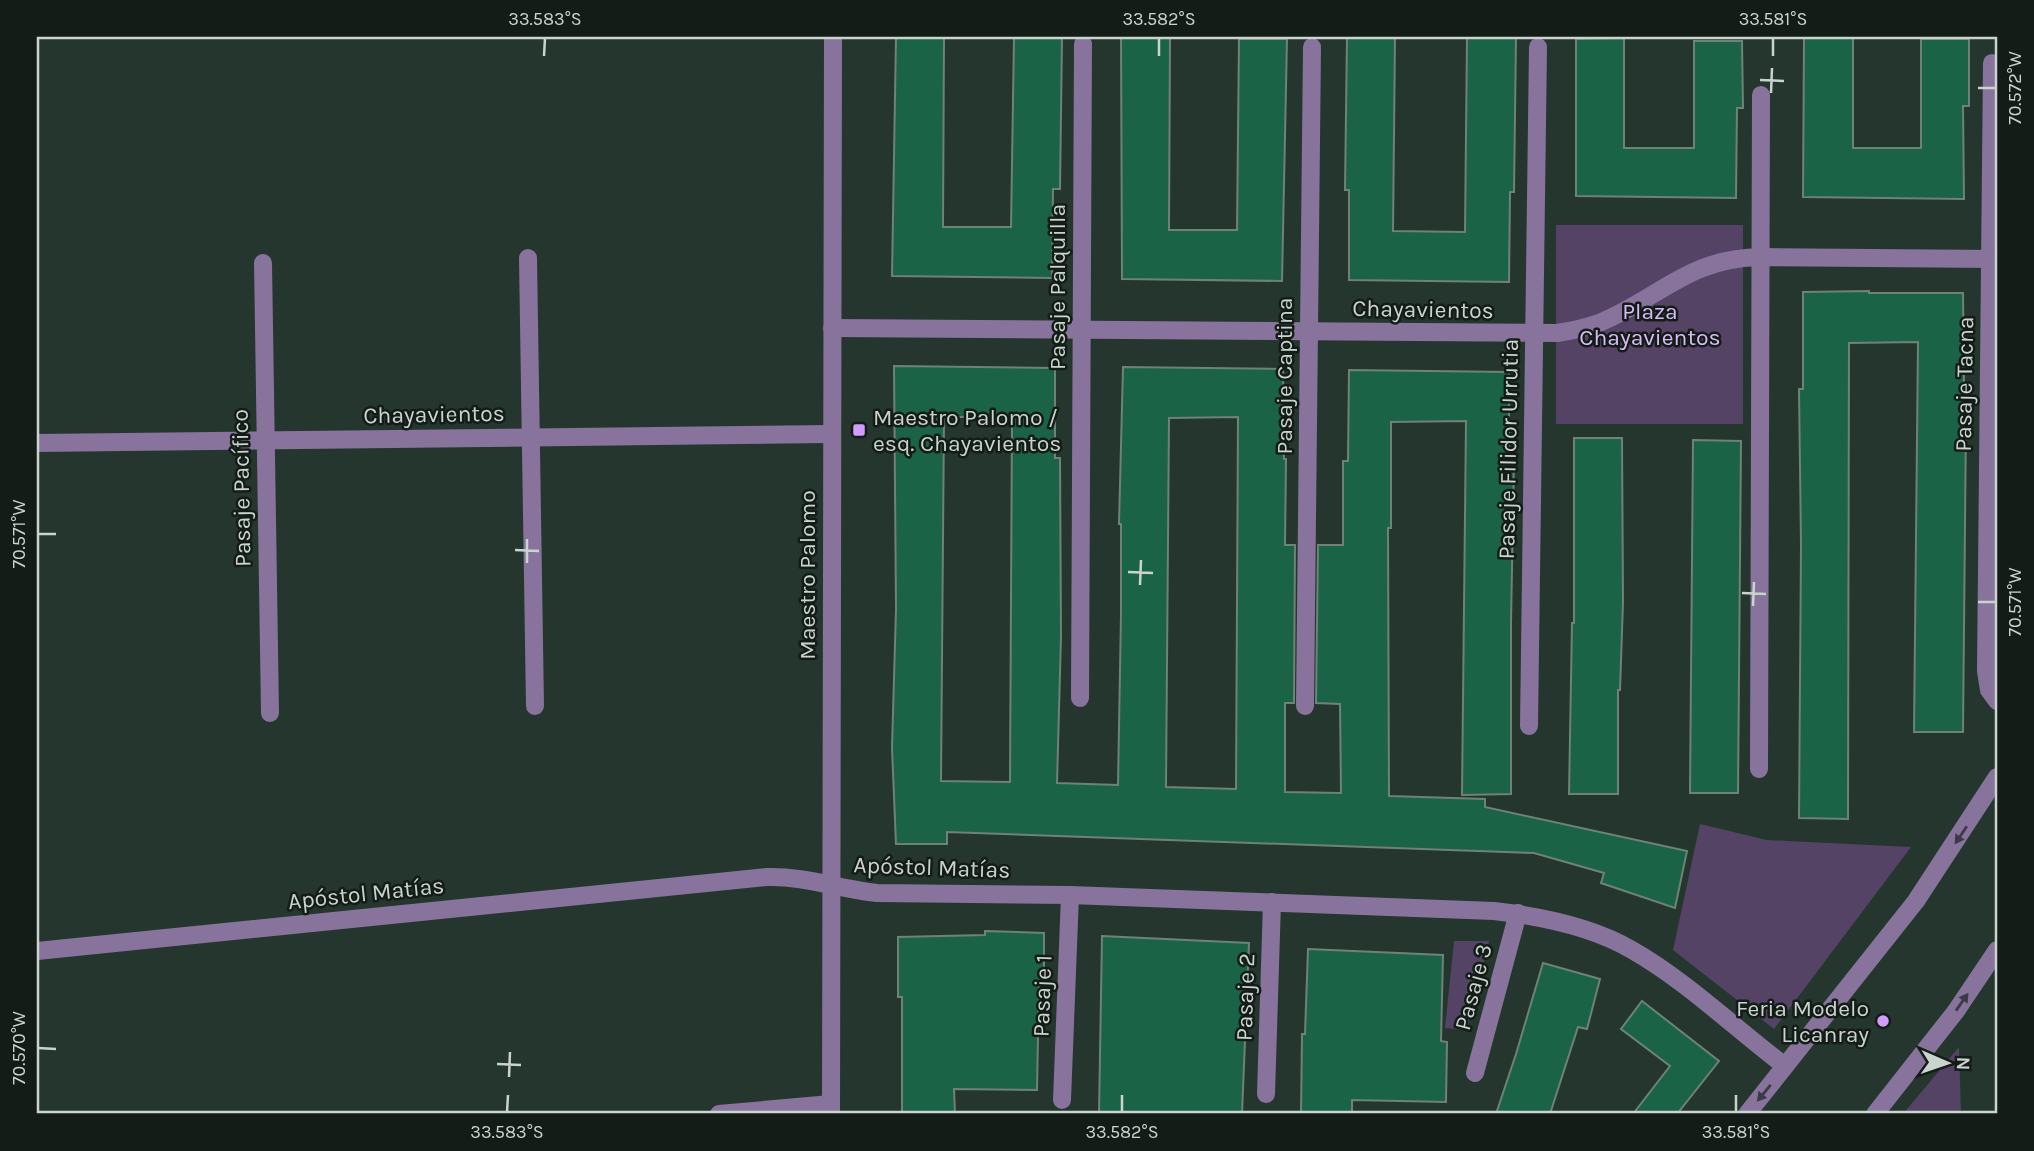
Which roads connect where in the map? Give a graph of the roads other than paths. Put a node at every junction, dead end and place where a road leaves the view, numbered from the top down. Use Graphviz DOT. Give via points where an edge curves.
graph roads {
  1 [pos="833,37"];
  2 [pos="1083,44"];
  3 [pos="1312,47"];
  4 [pos="1538,47"];
  5 [pos="1992,63"];
  6 [pos="1762,95"];
  7 [pos="1761,257"];
  8 [pos="528,258"];
  9 [pos="1994,259"];
  10 [pos="263,262"];
  11 [pos="832,328"];
  12 [pos="1082,331"];
  13 [pos="1308,332"];
  14 [pos="1534,335"];
  15 [pos="831,433"];
  16 [pos="531,438"];
  17 [pos="265,440"];
  18 [pos="37,443"];
  19 [pos="1080,698"];
  20 [pos="1997,701"];
  21 [pos="535,706"];
  22 [pos="1305,706"];
  23 [pos="270,713"];
  24 [pos="1529,726"];
  25 [pos="1759,769"];
  26 [pos="1997,777"];
  27 [pos="831,885"];
  28 [pos="1070,895"];
  29 [pos="1272,902"];
  30 [pos="1518,914"];
  31 [pos="1997,950"];
  32 [pos="37,951"];
  33 [pos="1785,1066"];
  34 [pos="1475,1073"];
  35 [pos="1266,1094"];
  36 [pos="1062,1100"];
  37 [pos="831,1109"];
  38 [pos="719,1114"];
  39 [pos="1747,1114"];
  40 [pos="1875,1114"];
  1 -- 11 [label="street, Maestro Palomo"];
  2 -- 12 [label="street, Pasaje Palquilla"];
  3 -- 13 [label="street, Pasaje Captina"];
  4 -- 14 [label="street, Pasaje Filidor Urrutia"];
  5 -- 9 [label="street, Pasaje Tacna"];
  6 -- 7 [label="street"];
  7 -- 9 [label="street, Chayavientos"];
  7 -- 14 [label="street, Chayavientos" via="1705,265 1601,322"];
  7 -- 25 [label="street"];
  8 -- 16 [label="street"];
  9 -- 20 [label="street, Pasaje Tacna" via="1986,681"];
  10 -- 17 [label="street, Pasaje Pacífico"];
  11 -- 12 [label="street, Chayavientos"];
  11 -- 15 [label="street, Maestro Palomo"];
  12 -- 13 [label="street, Chayavientos"];
  12 -- 19 [label="street, Pasaje Palquilla"];
  13 -- 14 [label="street, Chayavientos"];
  13 -- 22 [label="street, Pasaje Captina"];
  14 -- 24 [label="street, Pasaje Filidor Urrutia"];
  15 -- 16 [label="street, Chayavientos"];
  15 -- 27 [label="street, Maestro Palomo"];
  16 -- 17 [label="street, Chayavientos"];
  16 -- 21 [label="street"];
  17 -- 18 [label="street, Chayavientos"];
  17 -- 23 [label="street, Pasaje Pacífico"];
  26 -- 33 [label="street, one-way" via="1916,901"];
  27 -- 28 [label="street, Apóstol Matías" via="877,893"];
  27 -- 32 [label="street, Apóstol Matías" via="805,878 768,877"];
  27 -- 37 [label="street, Maestro Palomo"];
  28 -- 29 [label="street, Apóstol Matías"];
  28 -- 36 [label="street, Pasaje 1"];
  29 -- 30 [label="street, Apóstol Matías"];
  29 -- 35 [label="street, Pasaje 2"];
  30 -- 33 [label="street, Apóstol Matías" via="1630,948"];
  30 -- 34 [label="street, Pasaje 3"];
  40 -- 31 [label="street, one-way"];
  33 -- 39 [label="street, one-way"];
  37 -- 38 [label="street"];
}
